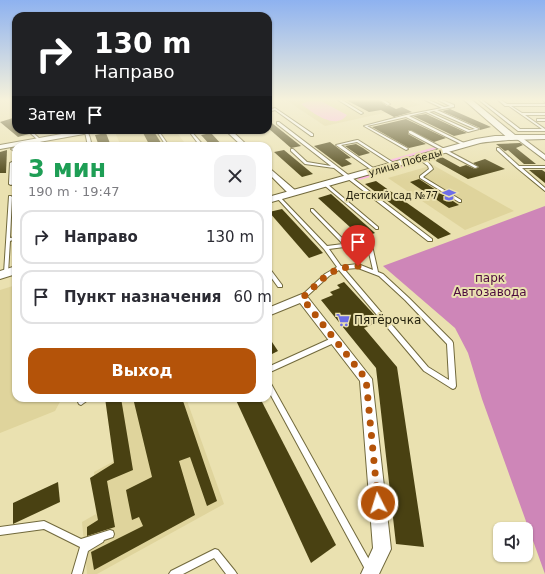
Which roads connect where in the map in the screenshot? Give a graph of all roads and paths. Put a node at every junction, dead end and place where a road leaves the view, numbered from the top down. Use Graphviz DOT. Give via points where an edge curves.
graph roads {
  1 [pos="282,127"];
  2 [pos="301,127"];
  3 [pos="366,127"];
  4 [pos="428,127"];
  5 [pos="459,127"];
  6 [pos="473,127"];
  7 [pos="502,127"];
  8 [pos="515,127"];
  9 [pos="545,130"];
  10 [pos="410,132"];
  11 [pos="31,134"];
  12 [pos="73,134"];
  13 [pos="192,134"];
  14 [pos="232,134"];
  15 [pos="312,135"];
  16 [pos="545,137"];
  17 [pos="516,138"];
  18 [pos="38,142"];
  19 [pos="43,142"];
  20 [pos="199,142"];
  21 [pos="241,142"];
  22 [pos="465,145"];
  23 [pos="12,146"];
  24 [pos="0,147"];
  25 [pos="406,149"];
  26 [pos="498,149"];
  27 [pos="292,150"];
  28 [pos="445,151"];
  29 [pos="420,158"];
  30 [pos="545,158"];
  31 [pos="12,163"];
  32 [pos="395,165"];
  33 [pos="335,167"];
  34 [pos="476,167"];
  35 [pos="518,167"];
  36 [pos="545,167"];
  37 [pos="374,170"];
  38 [pos="272,172"];
  39 [pos="349,178"];
  40 [pos="11,184"];
  41 [pos="325,184"];
  42 [pos="545,190"];
  43 [pos="293,193"];
  44 [pos="10,197"];
  45 [pos="278,197"];
  46 [pos="272,199"];
  47 [pos="460,200"];
  48 [pos="312,210"];
  49 [pos="377,228"];
  50 [pos="12,239"];
  51 [pos="8,240"];
  52 [pos="430,240"];
  53 [pos="346,245"];
  54 [pos="326,248"];
  55 [pos="340,268"];
  56 [pos="376,272"];
  57 [pos="7,273"];
  58 [pos="272,275"];
  59 [pos="280,286"];
  60 [pos="302,298"];
  61 [pos="272,310"];
  62 [pos="334,339"];
  63 [pos="272,368"];
  64 [pos="272,391"];
  65 [pos="0,531"];
  66 [pos="370,573"];
  67 [pos="77,574"];
  68 [pos="174,574"];
  69 [pos="232,574"];
  1 -- 33 [label="lane"];
  2 -- 15 [label="lane"];
  3 -- 25 [label="lane"];
  4 -- 22 [label="lane"];
  5 -- 6 [label="lane" via="469,131 478,129"];
  7 -- 17 [label="main road"];
  8 -- 9 [label="lane" via="519,130"];
  10 -- 28 [label="lane"];
  11 -- 18 [label="lane"];
  12 -- 19 [label="street"];
  13 -- 20 [label="lane"];
  14 -- 21 [label="street"];
  16 -- 17 [label="main road, улица Победы"];
  17 -- 22 [label="street, улица Победы" via="487,139"];
  17 -- 30 [label="street"];
  22 -- 28 [label="street, улица Победы"];
  23 -- 24 [label="street"];
  26 -- 35 [label="lane"];
  27 -- 33 [label="lane" via="306,163"];
  28 -- 29 [label="street, улица Победы"];
  28 -- 34 [label="lane"];
  29 -- 32 [label="street, улица Победы"];
  29 -- 47 [label="lane" via="431,169 421,176"];
  31 -- 40 [label="lane"];
  32 -- 37 [label="street, улица Победы"];
  32 -- 37 [label="lane" via="357,141 338,146"];
  33 -- 39 [label="lane"];
  35 -- 36 [label="lane"];
  35 -- 42 [label="lane"];
  37 -- 39 [label="street, улица Победы"];
  38 -- 43 [label="street"];
  39 -- 41 [label="street, улица Победы"];
  39 -- 52 [label="lane"];
  41 -- 43 [label="street, улица Победы"];
  41 -- 49 [label="lane"];
  43 -- 45 [label="street, улица Победы"];
  44 -- 51 [label="lane"];
  45 -- 46 [label="street, улица Победы"];
  45 -- 54 [label="lane"];
  48 -- 53 [label="lane"];
  50 -- 51 [label="lane"];
  51 -- 57 [label="lane"];
  53 -- 54 [label="lane"];
  53 -- 56 [label="lane" via="369,242"];
  54 -- 55 [label="lane"];
  55 -- 56 [label="lane" via="358,266"];
  55 -- 56 [label="lane" via="426,369 453,386 450,343"];
  55 -- 60 [label="lane" via="327,275"];
  58 -- 59 [label="lane"];
  60 -- 61 [label="street"];
  60 -- 62 [label="street"];
  62 -- 63 [label="lane"];
  62 -- 66 [label="street" via="366,379 382,549"];
  64 -- 66 [label="lane"];
  65 -- 67 [label="lane" via="44,525 81,543 110,534 84,548"];
  68 -- 69 [label="lane" via="216,554"];
}
